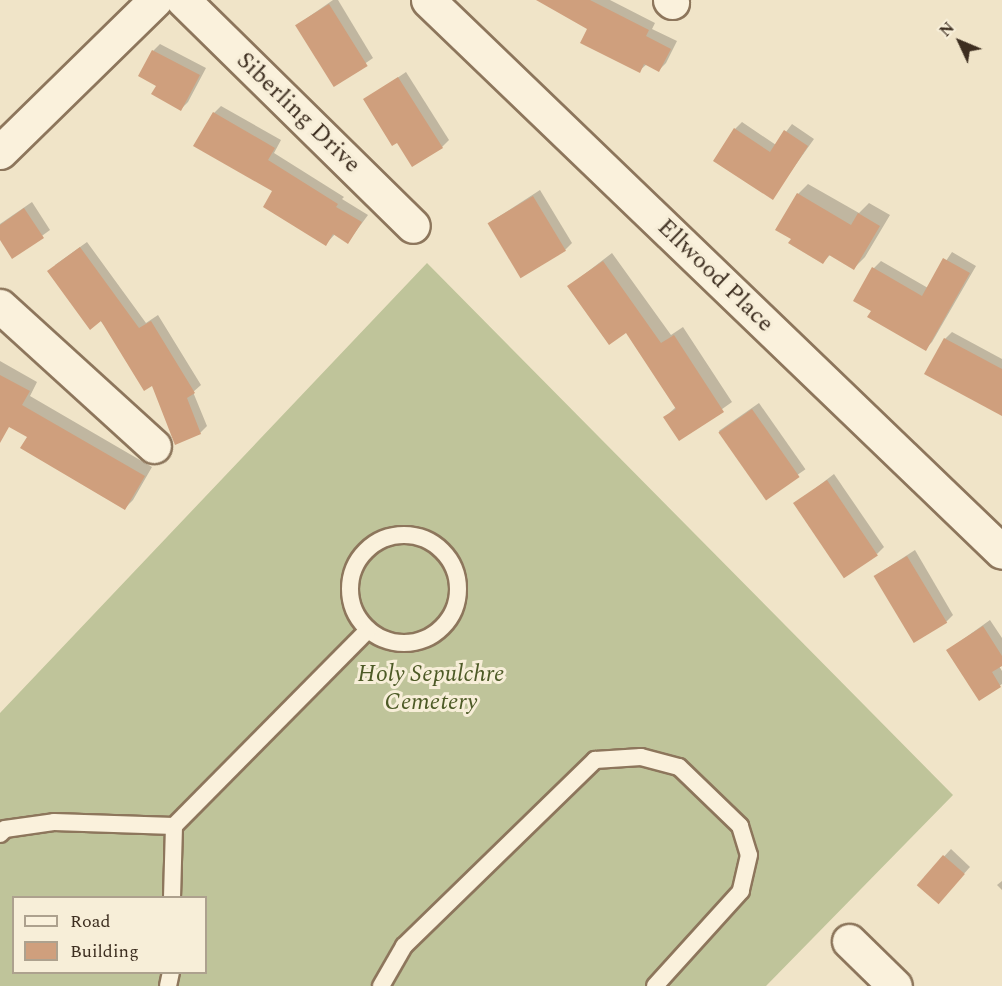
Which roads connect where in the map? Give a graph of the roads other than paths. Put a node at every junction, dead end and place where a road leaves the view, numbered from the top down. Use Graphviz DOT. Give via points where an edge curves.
graph roads {
  1 [pos="154,0"];
  2 [pos="183,0"];
  3 [pos="428,0"];
  4 [pos="0,152"];
  5 [pos="413,226"];
  6 [pos="0,306"];
  7 [pos="154,446"];
  8 [pos="1002,552"];
  9 [pos="368,630"];
  10 [pos="174,826"];
  11 [pos="0,834"];
  12 [pos="172,896"];
  13 [pos="849,941"];
  14 [pos="381,986"];
  15 [pos="655,986"];
  16 [pos="895,986"];
  1 -- 4 [label="street"];
  2 -- 5 [label="street, Siberling Drive"];
  3 -- 8 [label="street, Ellwood Place"];
  6 -- 7 [label="street"];
  9 -- 9 [label="lane" via="351,602 350,583 355,565 364,553 378,542 398,535 417,536 441,549 452,564 459,591 444,626 429,638 405,644 386,641"];
  9 -- 10 [label="lane"];
  10 -- 11 [label="lane" via="54,822 5,829"];
  10 -- 12 [label="lane"];
  13 -- 16 [label="street"];
  14 -- 15 [label="lane" via="404,946 595,760 641,757 679,767 740,826 749,855 741,891"];
}
